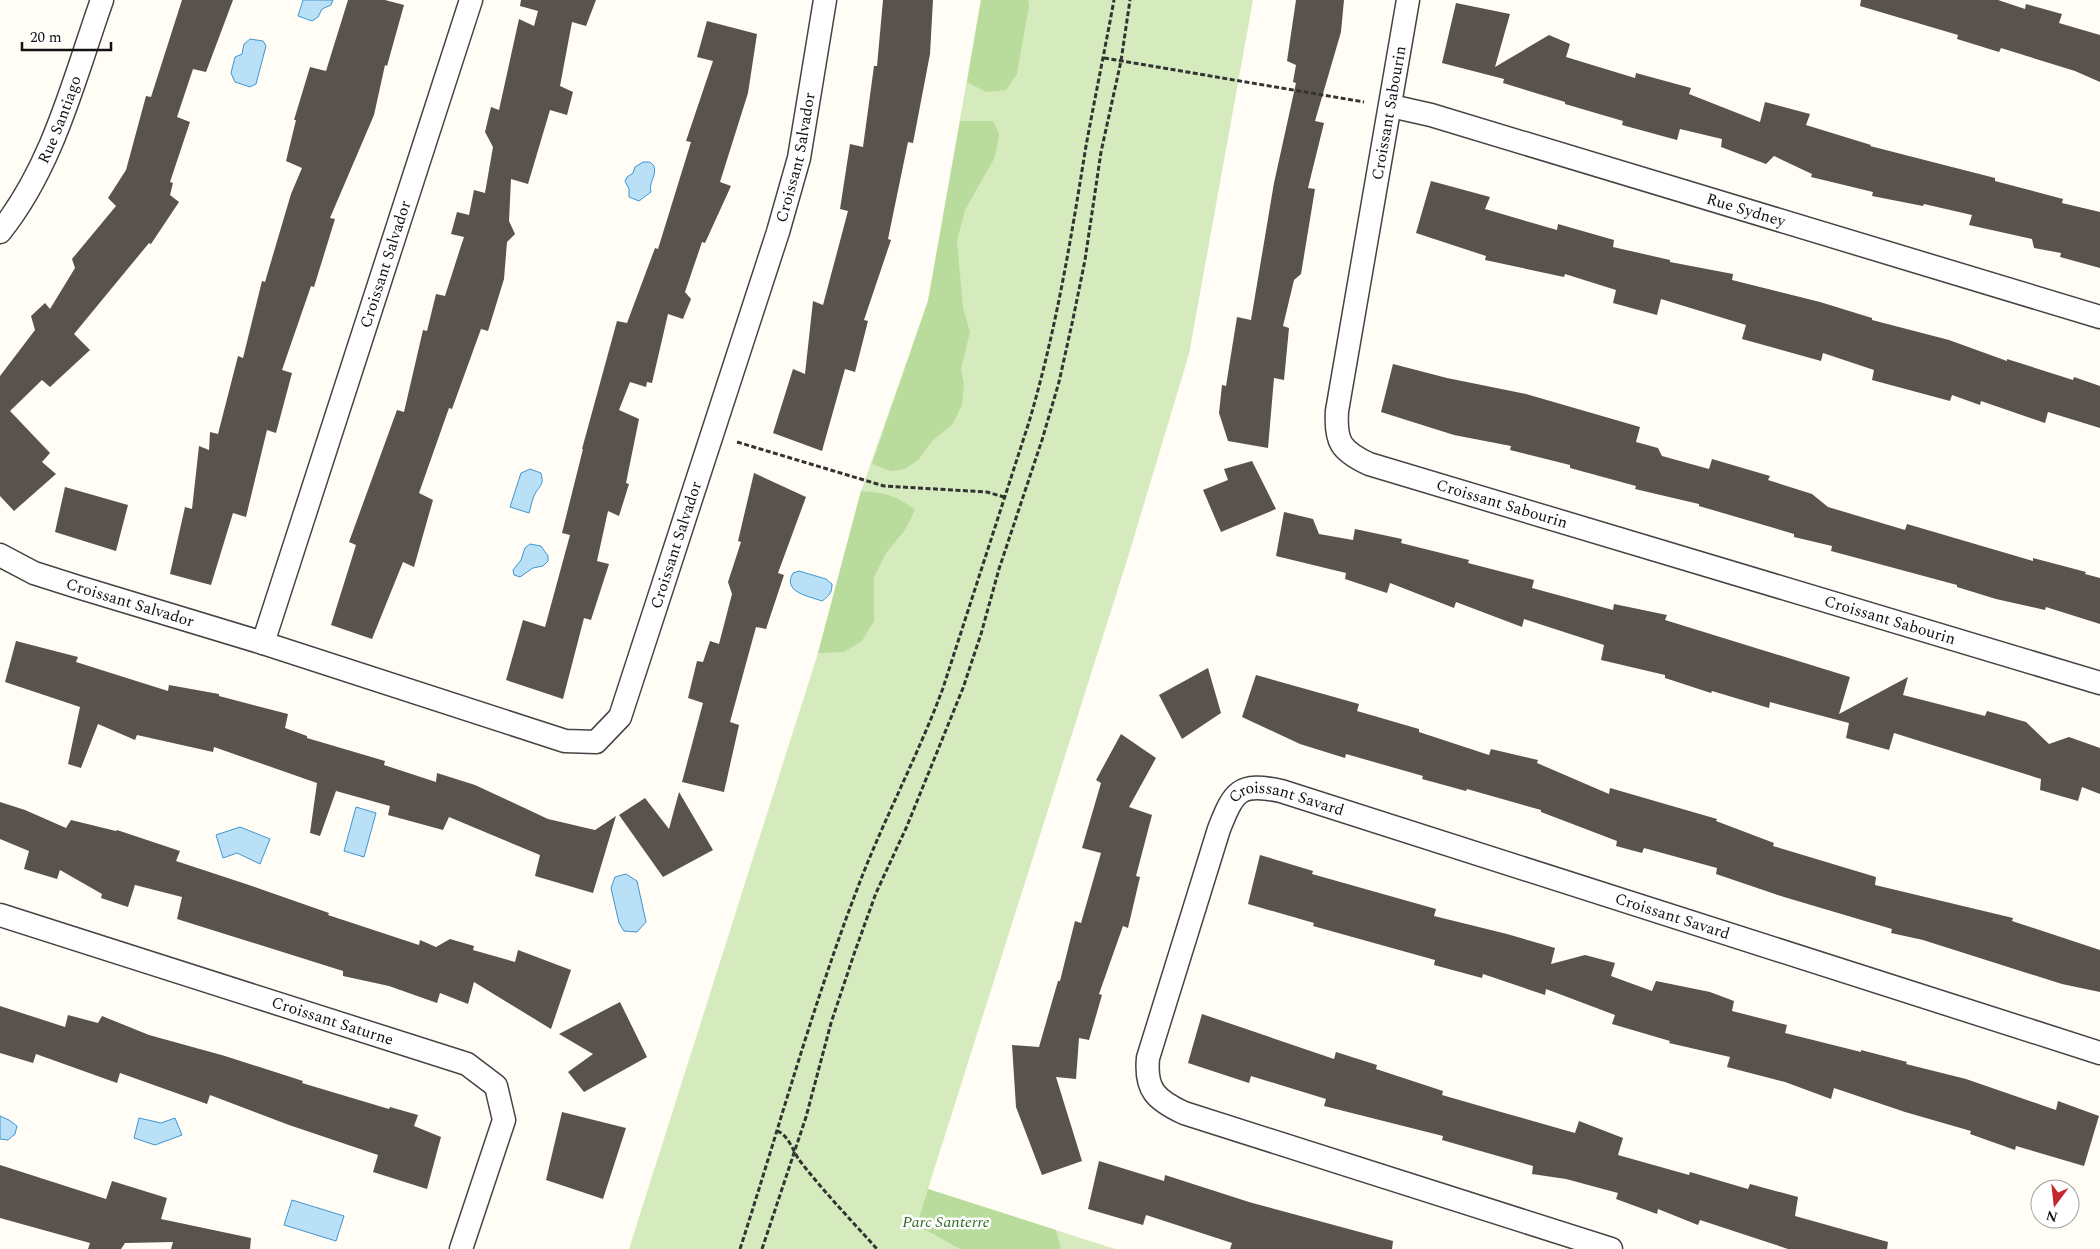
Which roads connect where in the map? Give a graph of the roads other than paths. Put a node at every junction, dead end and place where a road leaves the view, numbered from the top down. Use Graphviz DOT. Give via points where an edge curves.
graph roads {
  1 [pos="102,0"];
  2 [pos="470,0"];
  3 [pos="825,0"];
  4 [pos="1408,0"];
  5 [pos="1391,106"];
  6 [pos="0,232"];
  7 [pos="2100,317"];
  8 [pos="0,554"];
  9 [pos="263,644"];
  10 [pos="2100,683"];
  11 [pos="0,915"];
  12 [pos="2100,1054"];
  13 [pos="461,1249"];
  14 [pos="1612,1249"];
  1 -- 6 [label="street, Rue Santiago" via="40,170"];
  2 -- 9 [label="street, Croissant Salvador"];
  3 -- 9 [label="street, Croissant Salvador" via="799,158 778,232 620,717 596,742 565,741"];
  4 -- 5 [label="street, Croissant Sabourin"];
  5 -- 7 [label="street, Rue Sydney" via="1424,113"];
  5 -- 10 [label="street, Croissant Sabourin" via="1337,411 1336,428 1340,444 1352,456 1369,464"];
  8 -- 9 [label="street, Croissant Salvador" via="34,572"];
  11 -- 13 [label="street, Croissant Saturne" via="467,1064 496,1086 504,1120"];
  12 -- 14 [label="street, Croissant Savard" via="1281,791 1262,787 1239,792 1230,802 1219,828 1148,1058 1150,1087 1158,1098 1184,1113"];
}
